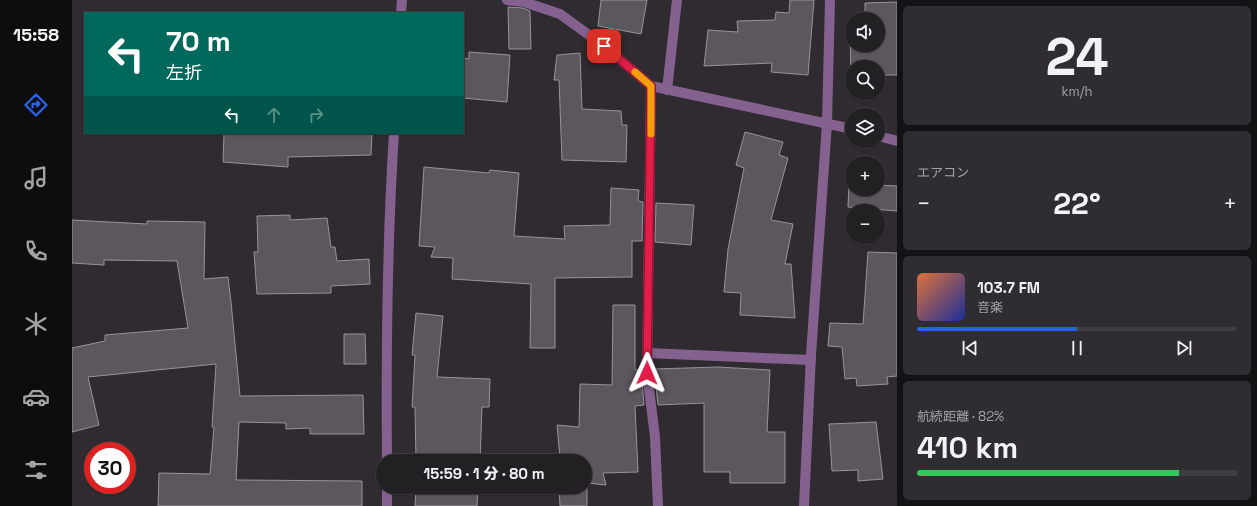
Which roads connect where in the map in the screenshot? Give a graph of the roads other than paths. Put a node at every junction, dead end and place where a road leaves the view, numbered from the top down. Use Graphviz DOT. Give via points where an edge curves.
graph roads {
  1 [pos="402,0"];
  2 [pos="507,0"];
  3 [pos="677,0"];
  4 [pos="830,0"];
  5 [pos="401,12"];
  6 [pos="651,86"];
  7 [pos="667,90"];
  8 [pos="827,123"];
  9 [pos="845,128"];
  10 [pos="394,134"];
  11 [pos="885,138"];
  12 [pos="897,141"];
  13 [pos="647,353"];
  14 [pos="811,360"];
  15 [pos="387,454"];
  16 [pos="387,494"];
  17 [pos="387,506"];
  18 [pos="658,506"];
  19 [pos="804,506"];
  1 -- 5 [label="street"];
  2 -- 6 [label="street" via="524,2 560,14 604,46"];
  3 -- 7 [label="street"];
  4 -- 8 [label="street"];
  6 -- 7 [label="street"];
  6 -- 13 [label="street"];
  7 -- 8 [label="street"];
  8 -- 9 [label="street"];
  8 -- 14 [label="street"];
  10 -- 15 [label="street" via="389,209"];
  11 -- 12 [label="street"];
  13 -- 14 [label="street"];
  13 -- 18 [label="street"];
  14 -- 19 [label="street"];
  16 -- 17 [label="street"];
}
